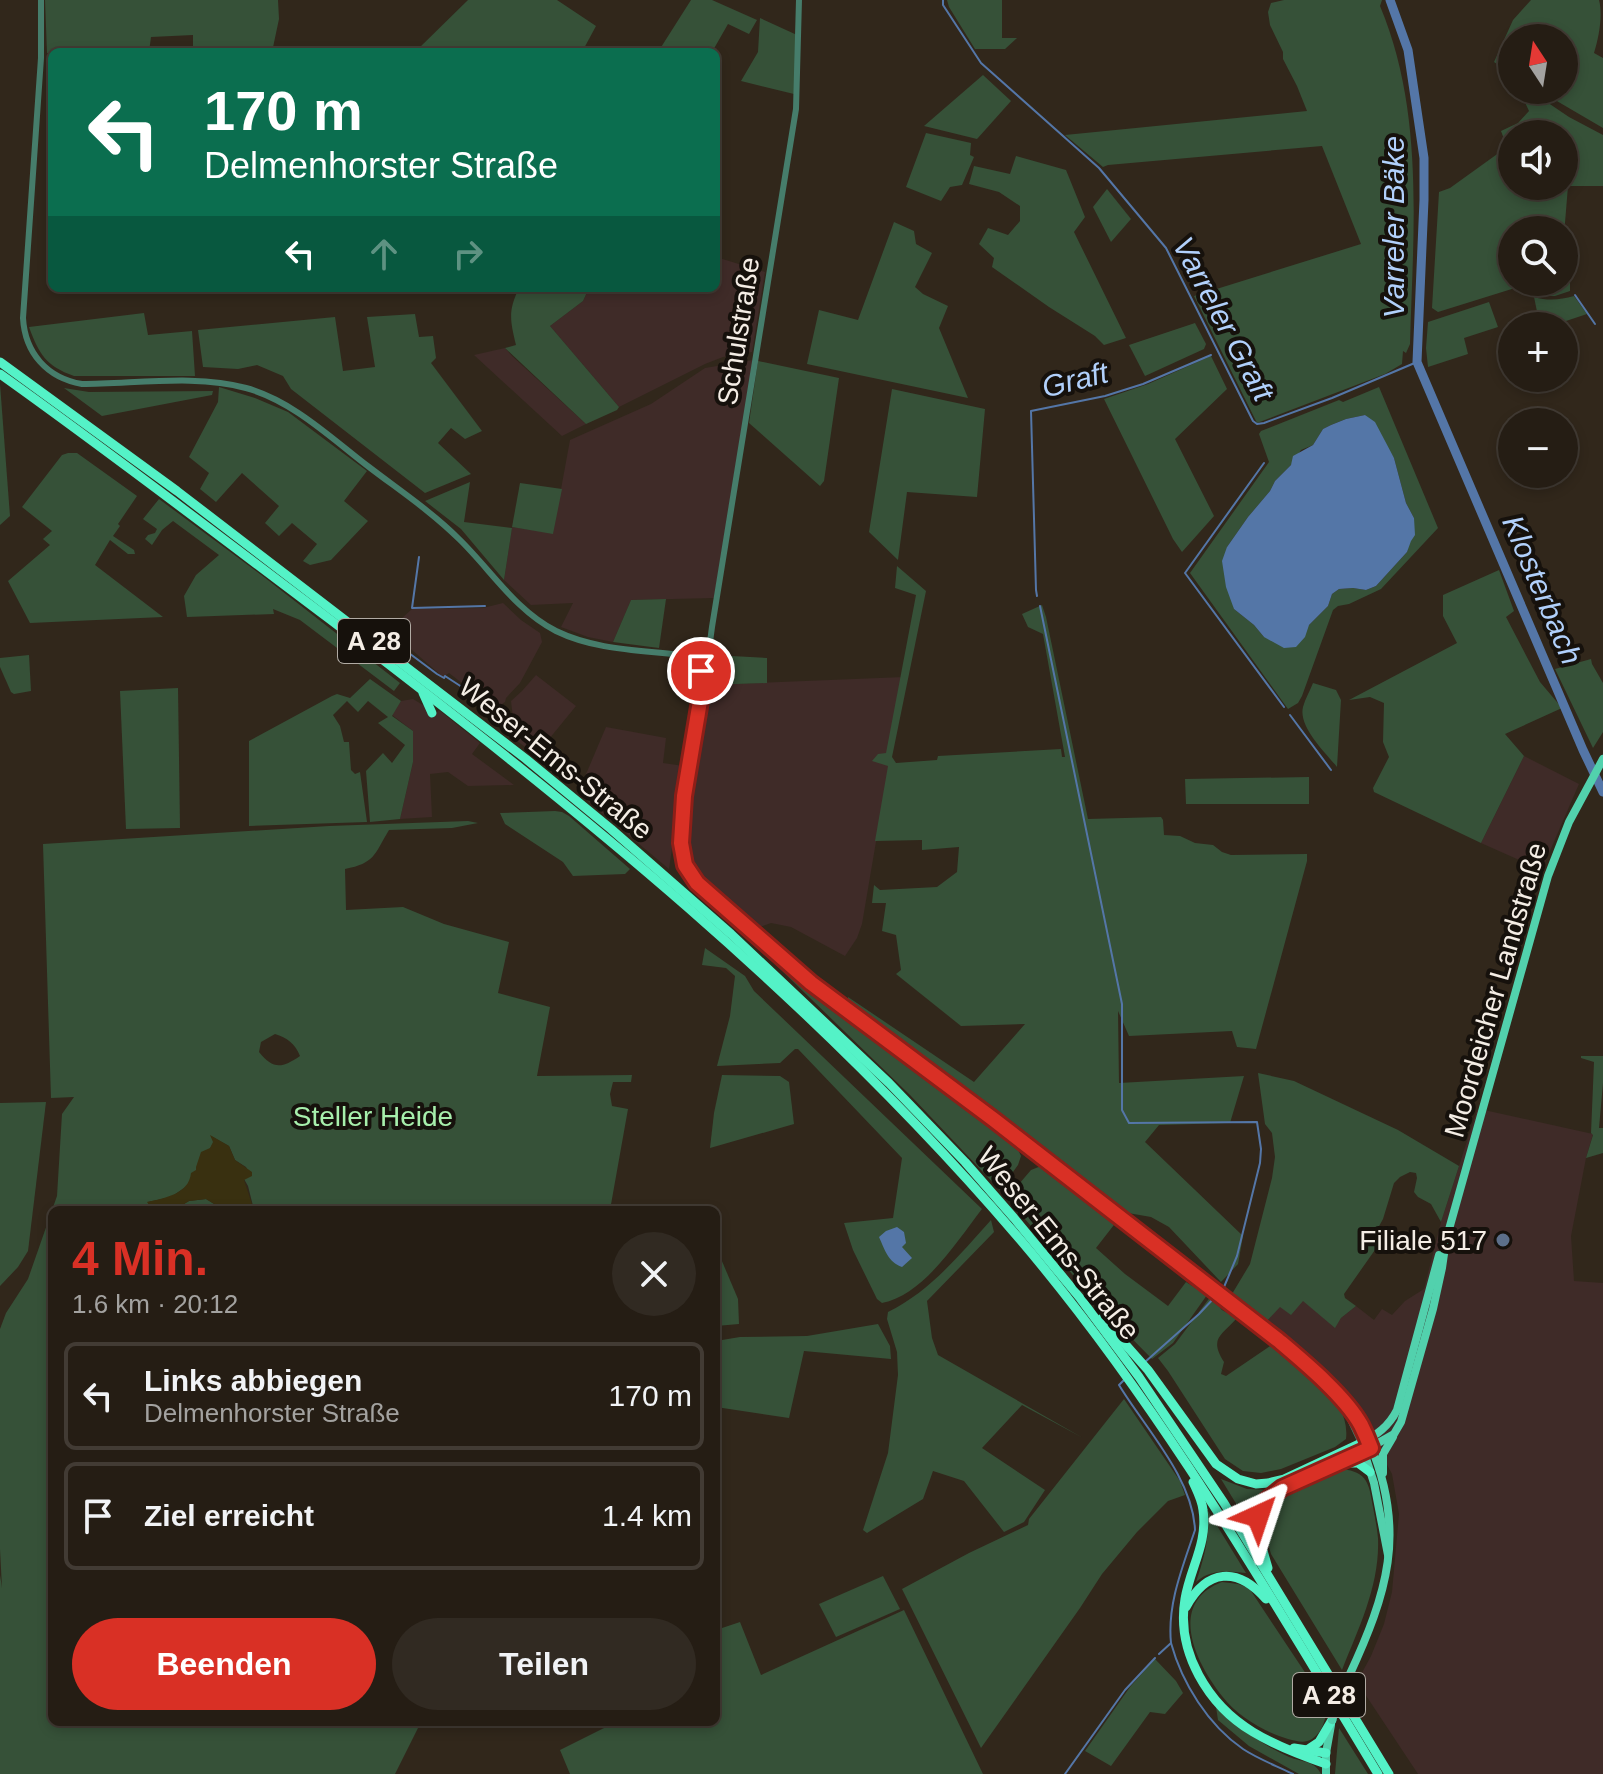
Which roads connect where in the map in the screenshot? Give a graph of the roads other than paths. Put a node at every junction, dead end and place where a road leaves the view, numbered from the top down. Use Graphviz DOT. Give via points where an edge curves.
graph roads {
  1 [pos="41,0"];
  2 [pos="799,0"];
  3 [pos="0,362"];
  4 [pos="0,374"];
  5 [pos="66,415"];
  6 [pos="698,664"];
  7 [pos="422,690"];
  8 [pos="432,713"];
  9 [pos="1603,759"];
  10 [pos="555,807"];
  11 [pos="574,811"];
  12 [pos="1446,1240"];
  13 [pos="1136,1372"];
  14 [pos="1394,1434"];
  15 [pos="1366,1446"];
  16 [pos="1340,1462"];
  17 [pos="1189,1467"];
  18 [pos="1370,1472"];
  19 [pos="1381,1477"];
  20 [pos="1388,1555"];
  21 [pos="1273,1582"];
  22 [pos="1184,1610"];
  23 [pos="1281,1615"];
  24 [pos="1332,1720"];
  25 [pos="1285,1749"];
  26 [pos="1307,1750"];
  27 [pos="1326,1764"];
  28 [pos="1386,1774"];
  1 -- 6 [label="street" via="23,318 26,338 39,361 62,378 82,384 217,383 273,399 438,520 536,619 588,643 681,655"];
  2 -- 6 [label="street, Schulstraße" via="796,109 710,640"];
  3 -- 5 [label="highway, A 28"];
  4 -- 5 [label="highway, A 28"];
  5 -- 7 [label="highway, Weser-Ems-Straße / A 28"];
  5 -- 13 [label="highway, Weser-Ems-Straße / A 28" via="439,690 683,891 926,1121 1087,1300"];
  6 -- 15 [label="street" via="702,689 681,843 685,865 697,883 811,983 1249,1316 1316,1373 1342,1402"];
  7 -- 8 [label="highway"];
  7 -- 11 [label="highway, Weser-Ems-Straße / A 28"];
  9 -- 12 [label="main road, Moordeicher Landstraße" via="1548,876"];
  10 -- 11 [label="highway"];
  11 -- 13 [label="highway, Weser-Ems-Straße / A 28" via="784,996 919,1128"];
  12 -- 14 [label="main road, Moordeicher Landstraße" via="1424,1344"];
  12 -- 15 [label="main road, Moordeicher Landstraße" via="1397,1410"];
  13 -- 15 [label="highway" via="1216,1464 1238,1479 1256,1484 1284,1479"];
  13 -- 17 [label="highway, Weser-Ems-Straße / A 28"];
  13 -- 21 [label="highway, Weser-Ems-Straße / A 28"];
  14 -- 15 [label="main road"];
  14 -- 19 [label="main road, Moordeicher Landstraße" via="1383,1454"];
  15 -- 16 [label="highway"];
  15 -- 18 [label="main road"];
  15 -- 19 [label="main road"];
  16 -- 18 [label="highway" via="1358,1463"];
  16 -- 21 [label="highway" via="1282,1488 1263,1505 1257,1530"];
  17 -- 22 [label="highway" via="1205,1526"];
  17 -- 23 [label="highway, Weser-Ems-Straße / A 28"];
  18 -- 20 [label="main road"];
  19 -- 20 [label="main road" via="1390,1519"];
  20 -- 24 [label="main road, bridge" via="1378,1607"];
  21 -- 28 [label="highway, Weser-Ems-Straße / A 28"];
  22 -- 23 [label="highway" via="1206,1582 1232,1577 1246,1580"];
  22 -- 25 [label="highway" via="1186,1644 1210,1693 1235,1719"];
  23 -- 28 [label="highway, Weser-Ems-Straße / A 28"];
  24 -- 26 [label="highway" via="1319,1742"];
  24 -- 27 [label="main road"];
  25 -- 26 [label="highway"];
  25 -- 27 [label="highway"];
  26 -- 27 [label="highway"];
}
